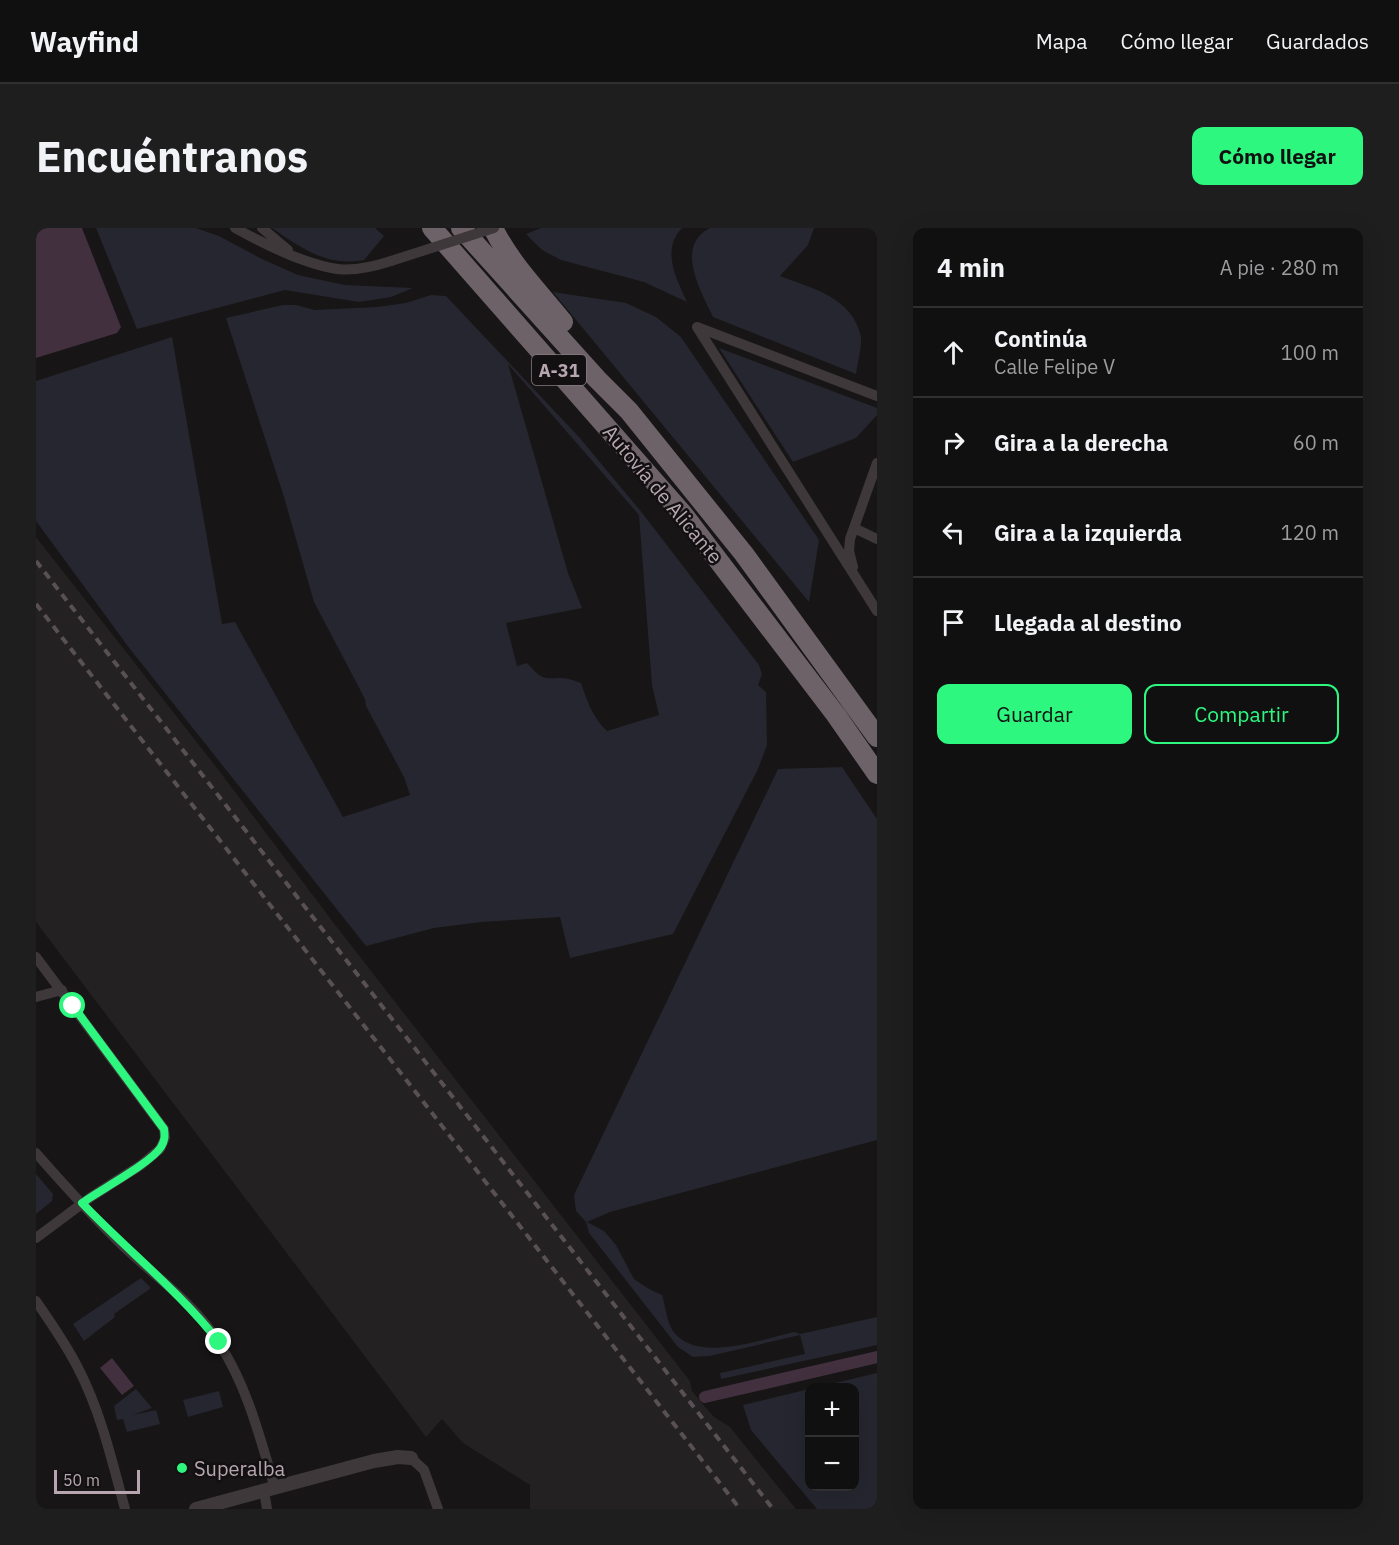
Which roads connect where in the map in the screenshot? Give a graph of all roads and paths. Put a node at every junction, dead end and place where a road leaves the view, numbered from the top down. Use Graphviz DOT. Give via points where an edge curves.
graph roads {
  1 [pos="235,228"];
  2 [pos="262,228"];
  3 [pos="432,228"];
  4 [pos="461,228"];
  5 [pos="494,228"];
  6 [pos="295,256"];
  7 [pos="877,396"];
  8 [pos="629,411"];
  9 [pos="877,463"];
  10 [pos="854,528"];
  11 [pos="877,539"];
  12 [pos="853,573"];
  13 [pos="877,611"];
  14 [pos="877,738"];
  15 [pos="877,774"];
  16 [pos="36,957"];
  17 [pos="62,990"];
  18 [pos="36,997"];
  19 [pos="36,1153"];
  20 [pos="82,1203"];
  21 [pos="36,1238"];
  22 [pos="36,1301"];
  23 [pos="411,1458"];
  24 [pos="269,1489"];
  25 [pos="125,1509"];
  26 [pos="196,1509"];
  27 [pos="267,1509"];
  28 [pos="438,1509"];
  1 -- 6 [label="street"];
  2 -- 6 [label="street"];
  3 -- 15 [label="highway, Autovía de Alicante / A-31" via="683,514"];
  4 -- 8 [label="highway, Autovía de Alicante / A-31"];
  5 -- 6 [label="street, bridge" via="357,270 338,270"];
  5 -- 8 [label="highway" via="513,261 606,375"];
  7 -- 12 [label="street" via="697,327"];
  8 -- 14 [label="highway, Autovía de Alicante / A-31" via="744,554"];
  9 -- 10 [label="street"];
  10 -- 11 [label="street"];
  10 -- 12 [label="street" via="849,551"];
  12 -- 13 [label="street"];
  16 -- 17 [label="street"];
  17 -- 18 [label="street"];
  17 -- 20 [label="street" via="164,1129 165,1138 160,1149 141,1165"];
  19 -- 20 [label="street"];
  20 -- 21 [label="street"];
  20 -- 24 [label="street" via="183,1299 219,1342 253,1412"];
  22 -- 25 [label="street" via="62,1338 90,1394"];
  23 -- 24 [label="street" via="374,1461"];
  23 -- 28 [label="street" via="424,1470"];
  24 -- 26 [label="street"];
  24 -- 27 [label="street"];
}
